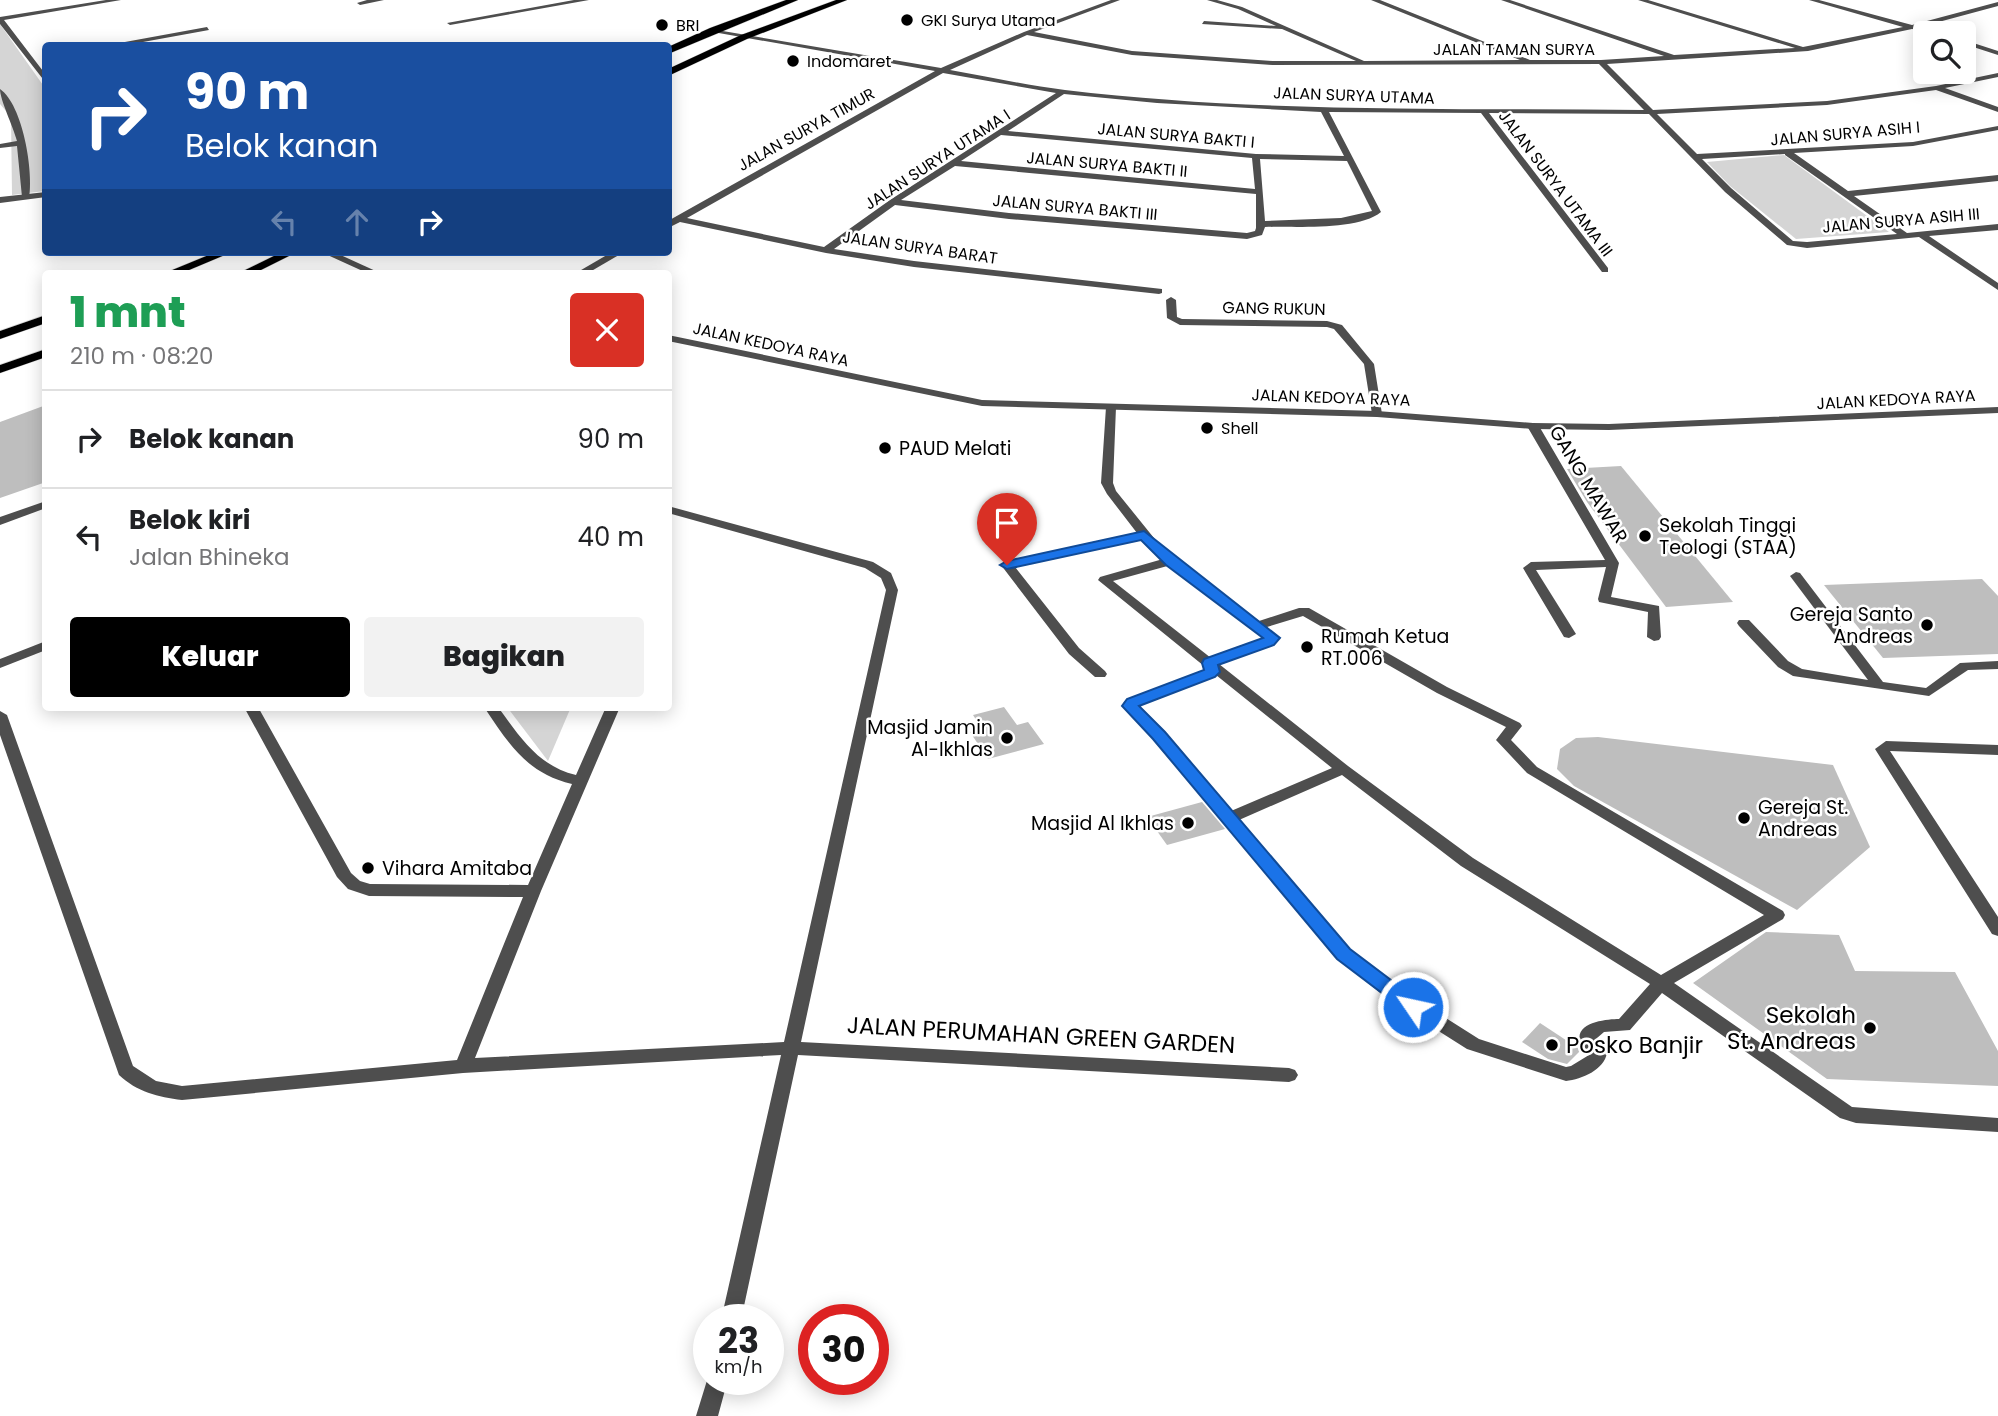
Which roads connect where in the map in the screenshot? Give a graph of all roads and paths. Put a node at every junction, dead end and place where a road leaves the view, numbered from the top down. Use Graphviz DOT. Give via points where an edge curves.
graph roads {
  1 [pos="118,0"];
  2 [pos="381,0"];
  3 [pos="586,0"];
  4 [pos="794,0"];
  5 [pos="843,0"];
  6 [pos="1117,0"];
  7 [pos="1210,0"];
  8 [pos="1374,0"];
  9 [pos="1504,0"];
  10 [pos="1641,0"];
  11 [pos="1812,0"];
  12 [pos="360,3"];
  13 [pos="1998,4"];
  14 [pos="1240,8"];
  15 [pos="1228,12"];
  16 [pos="1216,16"];
  17 [pos="0,19"];
  18 [pos="1935,21"];
  19 [pos="450,23"];
  20 [pos="1913,27"];
  21 [pos="207,29"];
  22 [pos="1290,29"];
  23 [pos="713,30"];
  24 [pos="1026,33"];
  25 [pos="744,37"];
  26 [pos="130,42"];
  27 [pos="1976,46"];
  28 [pos="672,49"];
  29 [pos="1808,49"];
  30 [pos="1998,53"];
  31 [pos="1679,59"];
  32 [pos="1601,62"];
  33 [pos="1534,63"];
  34 [pos="1369,64"];
  35 [pos="672,71"];
  36 [pos="42,72"];
  37 [pos="939,72"];
  38 [pos="1998,75"];
  39 [pos="1936,88"];
  40 [pos="0,91"];
  41 [pos="1063,92"];
  42 [pos="1324,110"];
  43 [pos="1998,110"];
  44 [pos="1485,112"];
  45 [pos="1651,112"];
  46 [pos="1998,128"];
  47 [pos="1000,134"];
  48 [pos="22,143"];
  49 [pos="0,146"];
  50 [pos="1788,153"];
  51 [pos="1256,156"];
  52 [pos="1694,157"];
  53 [pos="1350,159"];
  54 [pos="953,163"];
  55 [pos="1998,178"];
  56 [pos="1258,192"];
  57 [pos="1847,194"];
  58 [pos="42,195"];
  59 [pos="26,197"];
  60 [pos="0,200"];
  61 [pos="893,202"];
  62 [pos="678,219"];
  63 [pos="672,223"];
  64 [pos="1263,224"];
  65 [pos="1998,227"];
  66 [pos="1920,234"];
  67 [pos="1906,236"];
  68 [pos="826,250"];
  69 [pos="216,256"];
  70 [pos="282,256"];
  71 [pos="335,256"];
  72 [pos="612,256"];
  73 [pos="179,270"];
  74 [pos="252,270"];
  75 [pos="367,270"];
  76 [pos="586,270"];
  77 [pos="1605,270"];
  78 [pos="1998,287"];
  79 [pos="1159,291"];
  80 [pos="1171,300"];
  81 [pos="42,320"];
  82 [pos="0,335"];
  83 [pos="672,339"];
  84 [pos="42,354"];
  85 [pos="0,369"];
  86 [pos="1111,407"];
  87 [pos="1998,410"];
  88 [pos="1377,414"];
  89 [pos="1532,426"];
  90 [pos="42,505"];
  91 [pos="672,510"];
  92 [pos="0,521"];
  93 [pos="1144,535"];
  94 [pos="1171,562"];
  95 [pos="1613,563"];
  96 [pos="1796,576"];
  97 [pos="1744,623"];
  98 [pos="1258,626"];
  99 [pos="1569,634"];
  100 [pos="1654,637"];
  101 [pos="42,647"];
  102 [pos="1210,663"];
  103 [pos="0,664"];
  104 [pos="1998,665"];
  105 [pos="1100,674"];
  106 [pos="1878,684"];
  107 [pos="253,711"];
  108 [pos="494,711"];
  109 [pos="611,711"];
  110 [pos="0,715"];
  111 [pos="1998,750"];
  112 [pos="1343,769"];
  113 [pos="580,780"];
  114 [pos="1229,818"];
  115 [pos="533,891"];
  116 [pos="1998,929"];
  117 [pos="1661,983"];
  118 [pos="791,1048"];
  119 [pos="463,1066"];
  120 [pos="1289,1075"];
  121 [pos="1998,1125"];
  122 [pos="735,1304"];
  123 [pos="713,1395"];
  124 [pos="707,1416"];
  1 -- 17 [label="street"];
  2 -- 12 [label="street"];
  3 -- 19 [label="street"];
  4 -- 23 [label="main road"];
  5 -- 25 [label="main road"];
  6 -- 24 [label="street, JALAN SURYA TIMUR"];
  7 -- 14 [label="street"];
  8 -- 33 [label="street"];
  9 -- 31 [label="street"];
  10 -- 29 [label="street"];
  11 -- 20 [label="street"];
  13 -- 18 [label="street, JALAN TAMAN SURYA"];
  14 -- 15 [label="street"];
  14 -- 22 [label="street"];
  16 -- 22 [label="street" via="1204,23"];
  17 -- 36 [label="street"];
  20 -- 29 [label="street, JALAN TAMAN SURYA"];
  21 -- 26 [label="street"];
  22 -- 34 [label="street"];
  23 -- 25 [label="street, JALAN SURYA UTAMA"];
  23 -- 28 [label="main road"];
  24 -- 34 [label="street, JALAN TAMAN SURYA" via="1132,53"];
  24 -- 37 [label="street, JALAN SURYA TIMUR"];
  25 -- 35 [label="main road"];
  25 -- 37 [label="street, JALAN SURYA UTAMA"];
  27 -- 30 [label="street"];
  29 -- 31 [label="street, JALAN TAMAN SURYA"];
  31 -- 32 [label="street, JALAN TAMAN SURYA"];
  32 -- 33 [label="street, JALAN TAMAN SURYA"];
  32 -- 45 [label="street"];
  33 -- 34 [label="street, JALAN TAMAN SURYA"];
  37 -- 41 [label="street, JALAN SURYA UTAMA"];
  37 -- 62 [label="street, JALAN SURYA TIMUR"];
  38 -- 39 [label="street, JALAN SURYA UTAMA"];
  39 -- 43 [label="street"];
  39 -- 45 [label="street, JALAN SURYA UTAMA" via="1827,103"];
  40 -- 48 [label="street" via="17,118"];
  41 -- 42 [label="street, JALAN SURYA UTAMA"];
  41 -- 47 [label="street, JALAN SURYA UTAMA I"];
  42 -- 44 [label="street, JALAN SURYA UTAMA"];
  42 -- 53 [label="street"];
  44 -- 45 [label="street, JALAN SURYA UTAMA"];
  44 -- 77 [label="street, JALAN SURYA UTAMA III"];
  45 -- 52 [label="street"];
  46 -- 50 [label="street, JALAN SURYA ASIH I" via="1913,144"];
  47 -- 51 [label="street, JALAN SURYA BAKTI I"];
  47 -- 54 [label="street, JALAN SURYA UTAMA I"];
  48 -- 49 [label="street"];
  48 -- 59 [label="street"];
  50 -- 52 [label="street, JALAN SURYA ASIH I"];
  50 -- 57 [label="street"];
  51 -- 53 [label="street, JALAN SURYA BAKTI I"];
  51 -- 56 [label="street"];
  52 -- 67 [label="street, JALAN SURYA ASIH III" via="1790,243"];
  53 -- 64 [label="street" via="1375,215"];
  54 -- 56 [label="street, JALAN SURYA BAKTI II"];
  54 -- 61 [label="street, JALAN SURYA UTAMA I"];
  55 -- 57 [label="street"];
  56 -- 64 [label="street"];
  57 -- 67 [label="street"];
  58 -- 59 [label="street"];
  59 -- 60 [label="street"];
  61 -- 64 [label="street, JALAN SURYA BAKTI III" via="1255,235"];
  61 -- 68 [label="street, JALAN SURYA UTAMA I"];
  62 -- 63 [label="street, JALAN SURYA TIMUR"];
  62 -- 68 [label="street, JALAN SURYA BARAT"];
  65 -- 66 [label="street, JALAN SURYA ASIH III"];
  66 -- 67 [label="street, JALAN SURYA ASIH III"];
  66 -- 78 [label="street"];
  68 -- 79 [label="street, JALAN SURYA BARAT" via="983,273"];
  69 -- 73 [label="main road"];
  70 -- 74 [label="main road"];
  71 -- 75 [label="street"];
  72 -- 76 [label="street"];
  80 -- 88 [label="street, GANG RUKUN" via="1172,317 1180,322 1338,327 1369,364"];
  81 -- 82 [label="main road"];
  83 -- 86 [label="street, JALAN KEDOYA RAYA" via="963,401"];
  84 -- 85 [label="main road"];
  86 -- 88 [label="street, JALAN KEDOYA RAYA"];
  86 -- 93 [label="street" via="1107,483"];
  87 -- 89 [label="street, JALAN KEDOYA RAYA"];
  88 -- 89 [label="street, JALAN KEDOYA RAYA"];
  89 -- 95 [label="street, GANG MAWAR"];
  90 -- 92 [label="street"];
  91 -- 118 [label="street" via="869,565 887,576 892,590"];
  93 -- 94 [label="street"];
  93 -- 105 [label="street" via="1007,565 1074,650"];
  94 -- 98 [label="street"];
  94 -- 102 [label="street" via="1104,580"];
  95 -- 99 [label="street, GANG MAWAR" via="1529,568"];
  95 -- 100 [label="street, GANG MAWAR" via="1604,599 1654,609"];
  96 -- 106 [label="street"];
  97 -- 106 [label="street" via="1789,669"];
  98 -- 102 [label="street" via="1272,638 1269,642"];
  98 -- 117 [label="street" via="1304,611 1515,726 1503,740 1532,769 1777,915"];
  101 -- 103 [label="street"];
  102 -- 112 [label="street"];
  102 -- 114 [label="street" via="1212,672 1130,706"];
  104 -- 106 [label="street" via="1965,666 1929,692"];
  107 -- 115 [label="street" via="345,877 354,885 369,890"];
  108 -- 113 [label="street" via="533,763 561,778"];
  109 -- 113 [label="street"];
  110 -- 119 [label="street, JALAN PERUMAHAN GREEN GARDEN" via="125,1070 137,1083 182,1093"];
  111 -- 116 [label="street" via="1882,749"];
  112 -- 114 [label="street"];
  112 -- 117 [label="street" via="1467,862"];
  113 -- 115 [label="street"];
  114 -- 117 [label="street" via="1343,954 1394,994 1473,1044 1575,1073 1598,1056 1588,1036 1600,1026 1624,1025"];
  115 -- 119 [label="street"];
  117 -- 121 [label="street" via="1846,1113"];
  118 -- 119 [label="street, JALAN PERUMAHAN GREEN GARDEN"];
  118 -- 120 [label="street, JALAN PERUMAHAN GREEN GARDEN"];
  118 -- 122 [label="street"];
  123 -- 124 [label="street"];
}
